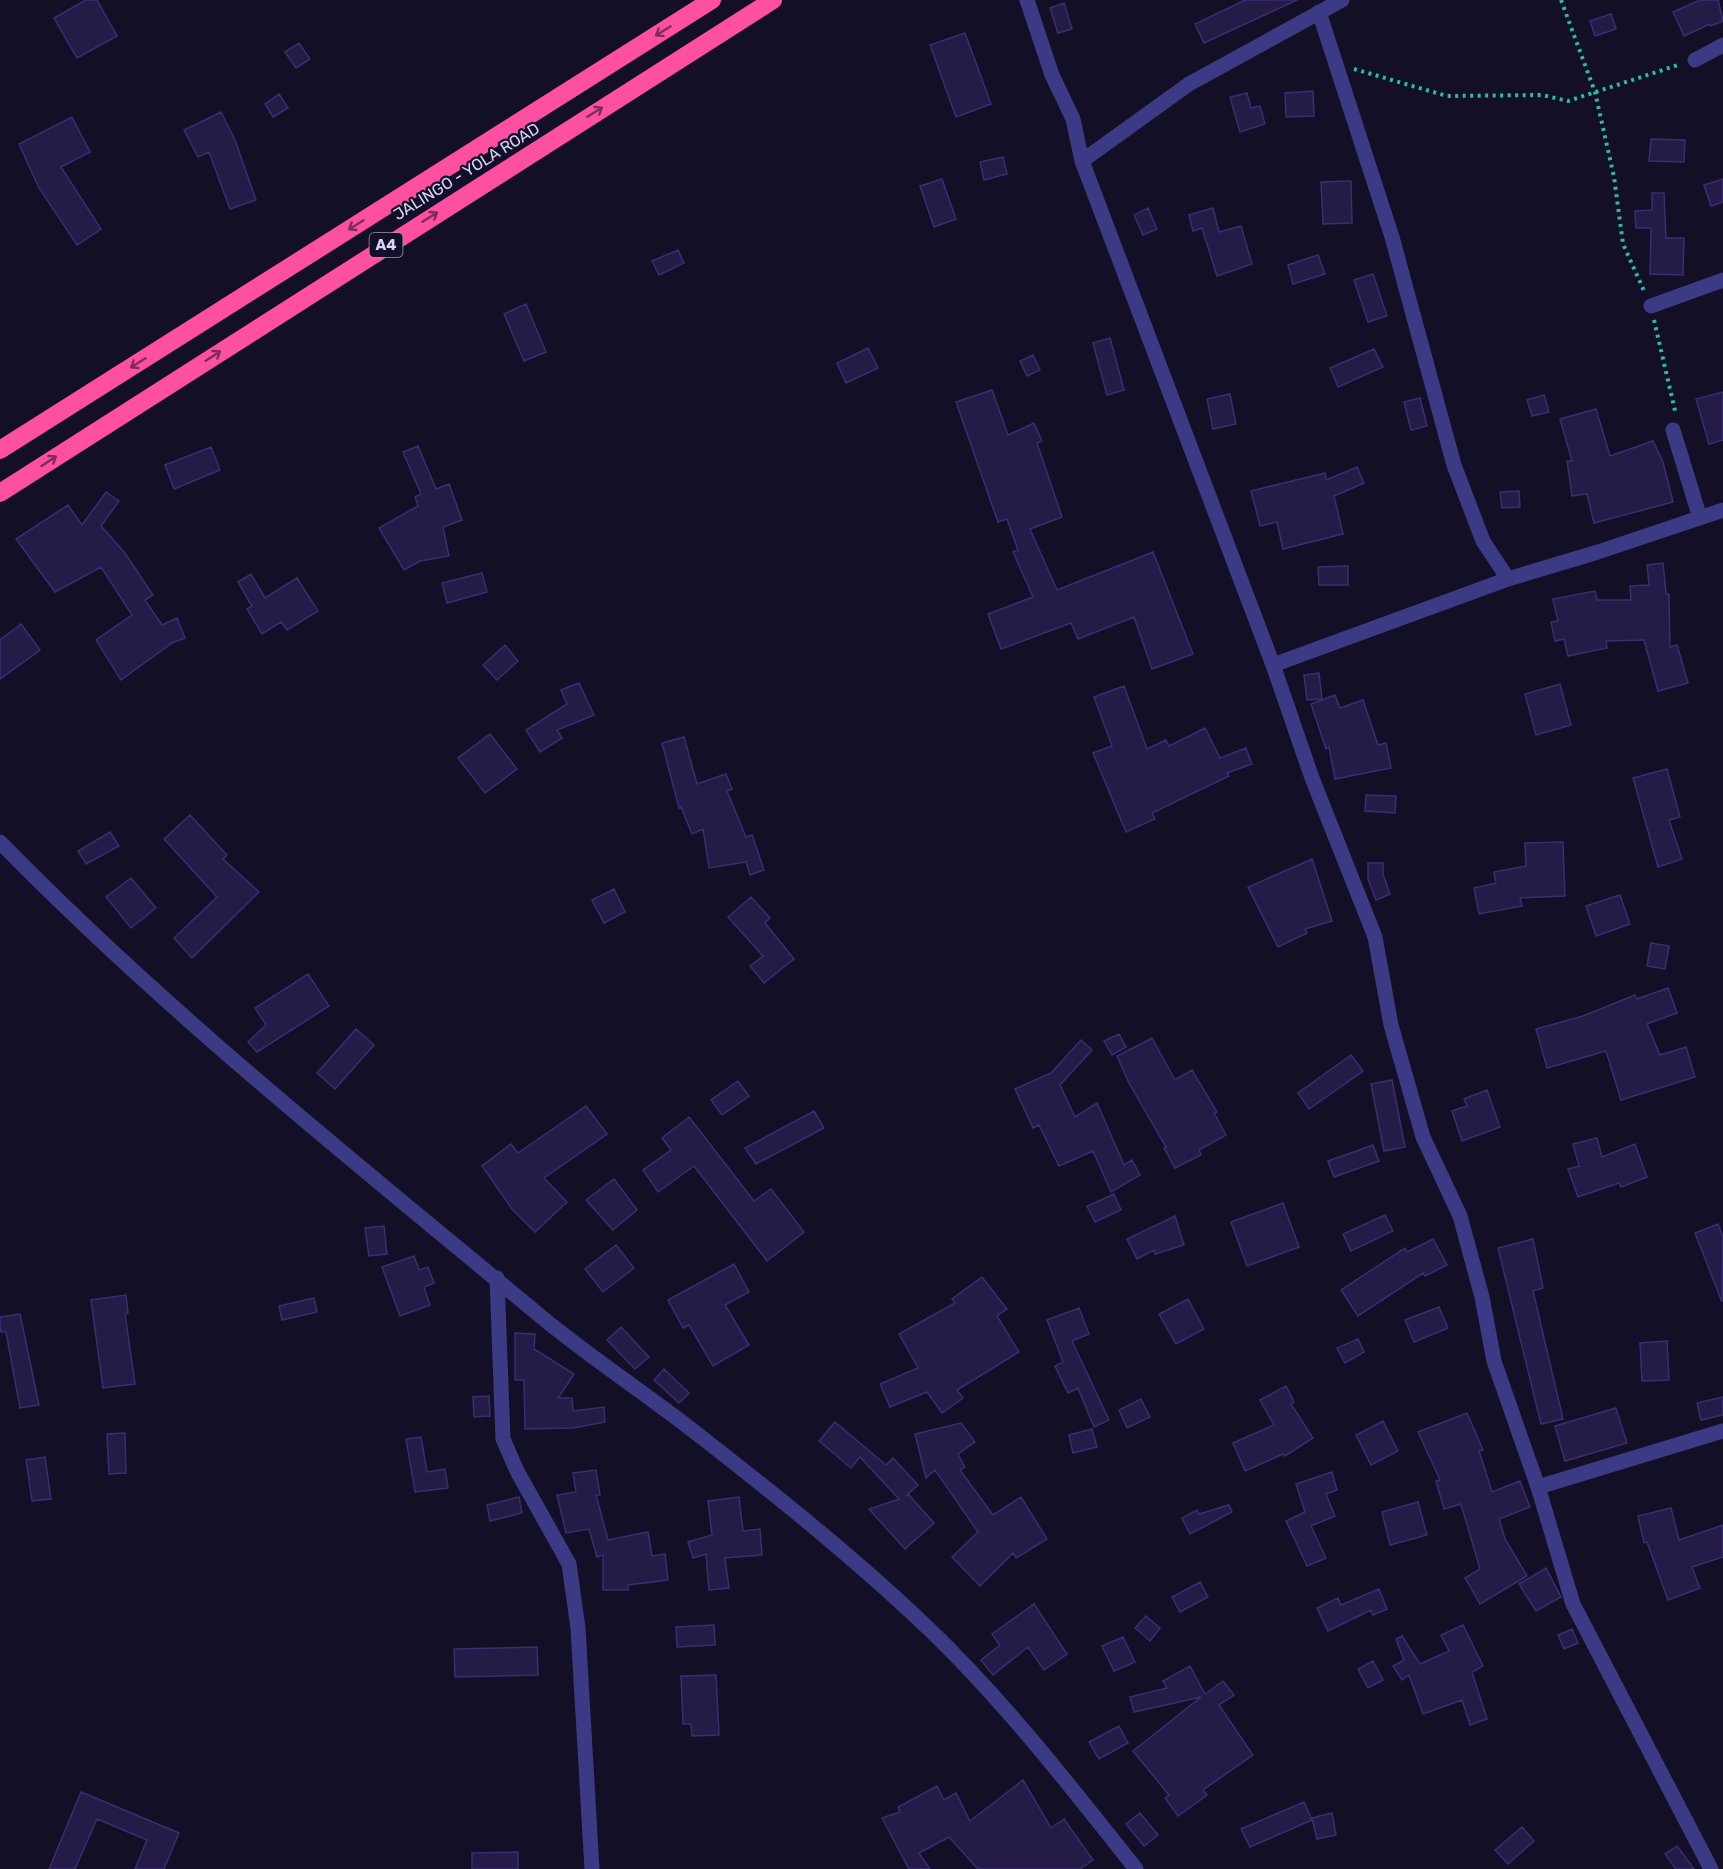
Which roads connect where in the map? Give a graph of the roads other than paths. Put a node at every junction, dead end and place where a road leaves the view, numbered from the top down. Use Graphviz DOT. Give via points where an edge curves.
graph roads {
  1 [pos="712,0"];
  2 [pos="773,0"];
  3 [pos="1027,0"];
  4 [pos="1342,0"];
  5 [pos="1319,12"];
  6 [pos="1723,45"];
  7 [pos="1695,60"];
  8 [pos="1082,161"];
  9 [pos="1723,280"];
  10 [pos="1651,306"];
  11 [pos="1673,430"];
  12 [pos="0,450"];
  13 [pos="0,493"];
  14 [pos="1723,510"];
  15 [pos="1700,518"];
  16 [pos="1508,579"];
  17 [pos="1273,665"];
  18 [pos="0,842"];
  19 [pos="497,1278"];
  20 [pos="1723,1431"];
  21 [pos="1538,1487"];
  22 [pos="592,1869"];
  23 [pos="1136,1869"];
  24 [pos="1711,1869"];
  1 -- 12 [label="highway, A4, one-way"];
  13 -- 2 [label="highway, JALINGO - YOLA ROAD / A4, one-way"];
  3 -- 8 [label="street" via="1052,75 1073,119"];
  4 -- 5 [label="street"];
  5 -- 8 [label="street" via="1190,84"];
  5 -- 16 [label="street" via="1392,237 1454,465 1483,541"];
  6 -- 7 [label="street"];
  8 -- 17 [label="street"];
  9 -- 10 [label="street"];
  11 -- 15 [label="street"];
  14 -- 15 [label="street"];
  15 -- 16 [label="street"];
  16 -- 17 [label="street"];
  17 -- 21 [label="street" via="1312,778 1375,937 1391,1025 1423,1137 1460,1216 1494,1361"];
  18 -- 19 [label="street" via="60,903 220,1048"];
  19 -- 22 [label="street" via="503,1439 569,1564 578,1628"];
  19 -- 23 [label="street" via="540,1316 741,1469 930,1631 1066,1780"];
  20 -- 21 [label="street"];
  21 -- 24 [label="street" via="1573,1604"];
}
